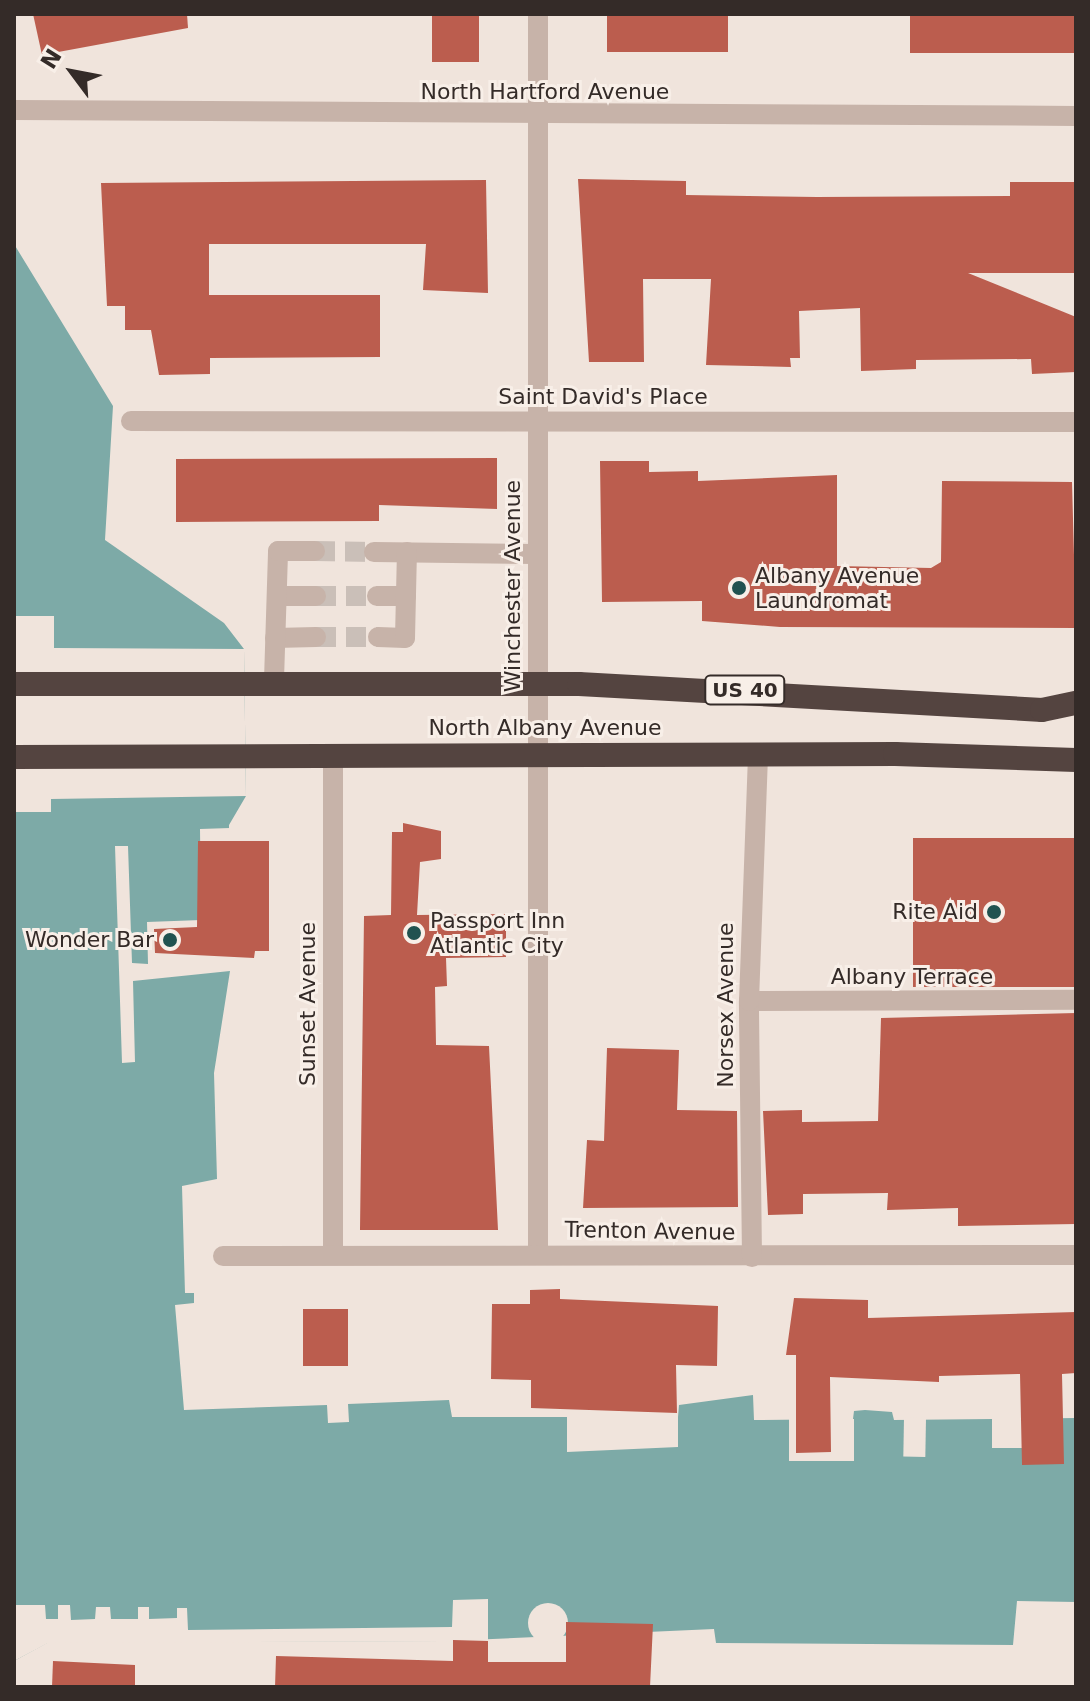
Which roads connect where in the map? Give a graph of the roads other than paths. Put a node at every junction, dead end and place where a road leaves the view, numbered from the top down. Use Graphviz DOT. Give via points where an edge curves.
graph roads {
  1 [pos="538,14"];
  2 [pos="14,110"];
  3 [pos="538,116"];
  4 [pos="1076,116"];
  5 [pos="131,421"];
  6 [pos="538,421"];
  7 [pos="1076,422"];
  8 [pos="315,551"];
  9 [pos="374,552"];
  10 [pos="407,552"];
  11 [pos="538,554"];
  12 [pos="277,596"];
  13 [pos="316,596"];
  14 [pos="377,596"];
  15 [pos="406,596"];
  16 [pos="316,637"];
  17 [pos="378,637"];
  18 [pos="275,638"];
  19 [pos="274,680"];
  20 [pos="537,683"];
  21 [pos="14,684"];
  22 [pos="1076,703"];
  23 [pos="536,754"];
  24 [pos="758,754"];
  25 [pos="333,755"];
  26 [pos="14,757"];
  27 [pos="1076,760"];
  28 [pos="1076,1000"];
  29 [pos="749,1001"];
  30 [pos="333,1253"];
  31 [pos="538,1254"];
  32 [pos="1076,1255"];
  33 [pos="223,1256"];
  34 [pos="752,1257"];
  1 -- 3 [label="street, Winchester Avenue"];
  2 -- 3 [label="street, North Hartford Avenue"];
  3 -- 4 [label="street, North Hartford Avenue"];
  3 -- 6 [label="street, Winchester Avenue"];
  5 -- 6 [label="street, Saint David's Place"];
  6 -- 7 [label="street, Saint David's Place"];
  6 -- 11 [label="street, Winchester Avenue"];
  8 -- 12 [label="street" via="278,551"];
  9 -- 10 [label="street"];
  10 -- 11 [label="street"];
  10 -- 15 [label="street"];
  11 -- 20 [label="street, Winchester Avenue"];
  12 -- 13 [label="street"];
  12 -- 18 [label="street"];
  14 -- 15 [label="street"];
  15 -- 17 [label="street" via="405,638"];
  16 -- 18 [label="street"];
  18 -- 19 [label="street"];
  19 -- 20 [label="highway, North Albany Avenue / US 40"];
  19 -- 21 [label="highway, North Albany Avenue / US 40"];
  20 -- 22 [label="highway, North Albany Avenue / US 40" via="1042,710"];
  20 -- 23 [label="street, Winchester Avenue"];
  23 -- 24 [label="highway, North Albany Avenue"];
  23 -- 25 [label="highway, North Albany Avenue"];
  23 -- 31 [label="street, Winchester Avenue"];
  24 -- 27 [label="highway, North Albany Avenue"];
  24 -- 29 [label="street, Norsex Avenue"];
  25 -- 26 [label="highway, North Albany Avenue"];
  25 -- 30 [label="street, Sunset Avenue"];
  28 -- 29 [label="street, Albany Terrace"];
  29 -- 34 [label="street, Norsex Avenue"];
  30 -- 31 [label="street, Trenton Avenue"];
  30 -- 33 [label="street, Trenton Avenue"];
  31 -- 34 [label="street, Trenton Avenue"];
  32 -- 34 [label="street, Trenton Avenue"];
}
